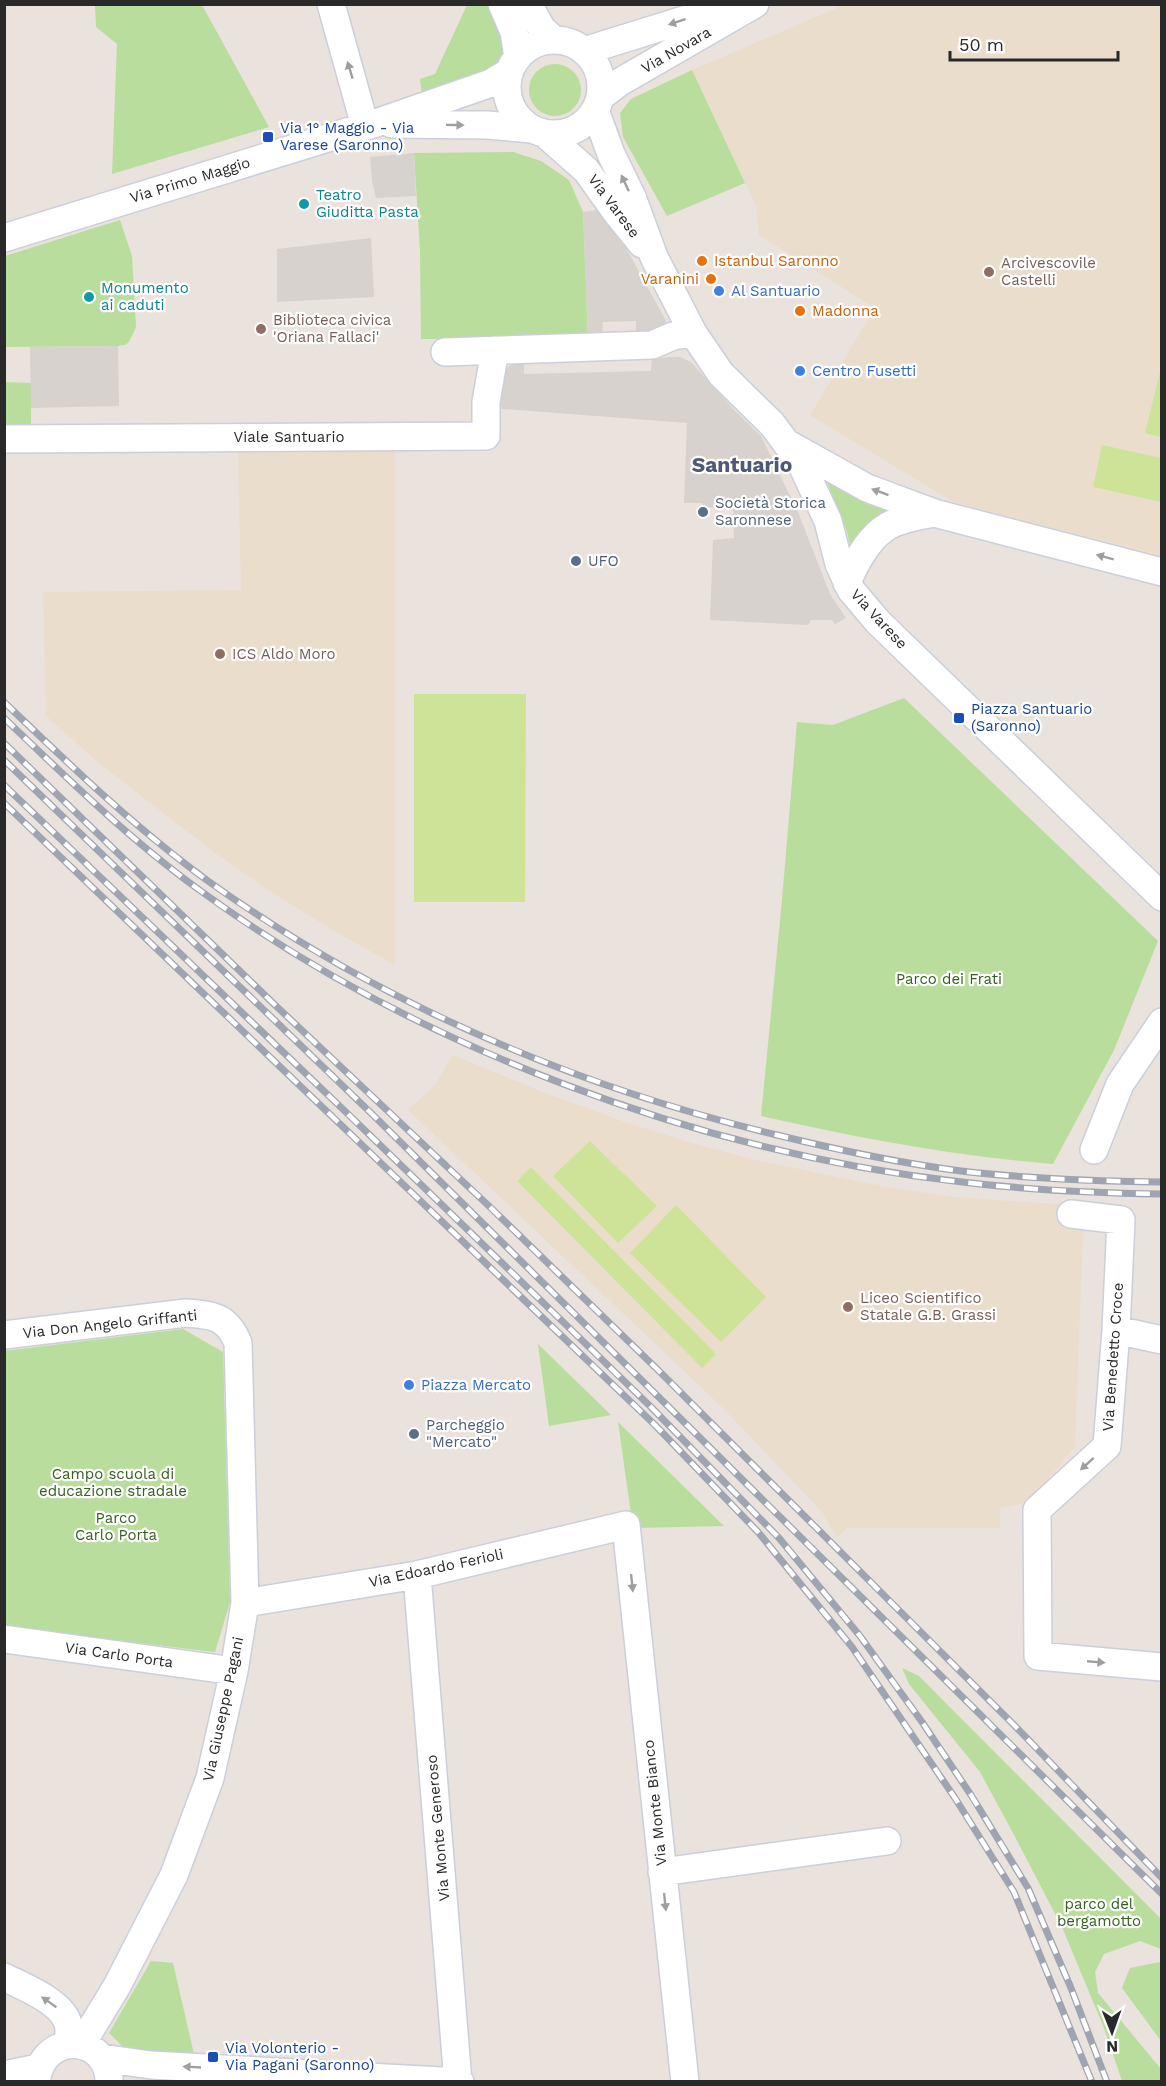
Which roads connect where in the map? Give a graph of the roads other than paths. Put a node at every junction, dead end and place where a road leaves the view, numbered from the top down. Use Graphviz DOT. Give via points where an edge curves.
graph roads {
  1 [pos="330,4"];
  2 [pos="502,4"];
  3 [pos="528,4"];
  4 [pos="733,4"];
  5 [pos="755,4"];
  6 [pos="554,40"];
  7 [pos="584,51"];
  8 [pos="514,64"];
  9 [pos="597,104"];
  10 [pos="371,125"];
  11 [pos="538,131"];
  12 [pos="4,238"];
  13 [pos="654,257"];
  14 [pos="693,333"];
  15 [pos="495,350"];
  16 [pos="445,352"];
  17 [pos="4,439"];
  18 [pos="788,444"];
  19 [pos="934,513"];
  20 [pos="1161,572"];
  21 [pos="847,583"];
  22 [pos="1161,897"];
  23 [pos="1161,1022"];
  24 [pos="1094,1150"];
  25 [pos="1071,1214"];
  26 [pos="1116,1330"];
  27 [pos="4,1335"];
  28 [pos="1161,1340"];
  29 [pos="238,1343"];
  30 [pos="626,1525"];
  31 [pos="417,1575"];
  32 [pos="245,1604"];
  33 [pos="4,1639"];
  34 [pos="1161,1667"];
  35 [pos="234,1671"];
  36 [pos="887,1841"];
  37 [pos="662,1872"];
  38 [pos="4,1977"];
  39 [pos="90,2057"];
  40 [pos="4,2075"];
  41 [pos="37,2075"];
  42 [pos="459,2081"];
  43 [pos="685,2082"];
  10 -- 1 [label="street, one-way"];
  2 -- 8 [label="street" via="514,32"];
  3 -- 6 [label="street" via="542,29"];
  4 -- 7 [label="street, Via Novara, one-way"];
  5 -- 9 [label="street, Via Novara" via="620,82"];
  6 -- 7 [label="street"];
  6 -- 8 [label="street" via="528,47"];
  7 -- 9 [label="street" via="598,72 601,85"];
  8 -- 10 [label="street, Via Primo Maggio" via="491,83"];
  8 -- 11 [label="street" via="507,85 508,99 521,121"];
  9 -- 11 [label="street" via="579,127 556,134"];
  13 -- 9 [label="street, Via Varese, one-way" via="632,196 611,154"];
  10 -- 11 [label="street, Via Primo Maggio, one-way" via="487,125"];
  10 -- 12 [label="street, Via Primo Maggio"];
  11 -- 13 [label="street, Via Varese" via="586,170"];
  13 -- 14 [label="street, Via Varese"];
  14 -- 15 [label="street" via="652,345"];
  14 -- 18 [label="street, Via Varese" via="720,374"];
  15 -- 16 [label="street"];
  15 -- 17 [label="street, Viale Santuario" via="486,402 486,436"];
  19 -- 18 [label="street, one-way" via="867,488"];
  18 -- 21 [label="street, Via Varese" via="823,509"];
  20 -- 19 [label="street, one-way"];
  19 -- 21 [label="street" via="890,525 877,534"];
  21 -- 22 [label="street, Via Varese" via="878,622"];
  23 -- 24 [label="street" via="1120,1084"];
  25 -- 26 [label="street, Via Benedetto Croce" via="1121,1220"];
  26 -- 28 [label="street"];
  26 -- 34 [label="street, Via Benedetto Croce, one-way" via="1107,1446 1036,1510 1038,1656"];
  27 -- 29 [label="street, Via Don Angelo Griffanti" via="186,1313 207,1314 221,1320 232,1329"];
  29 -- 32 [label="street, Via Giuseppe Pagani"];
  30 -- 31 [label="street, Via Edoardo Ferioli"];
  30 -- 37 [label="street, Via Monte Bianco, one-way"];
  31 -- 32 [label="street, Via Edoardo Ferioli"];
  31 -- 42 [label="street, Via Monte Generoso"];
  32 -- 35 [label="street, Via Giuseppe Pagani"];
  33 -- 35 [label="street, Via Carlo Porta"];
  35 -- 39 [label="street, Via Giuseppe Pagani" via="210,1778 174,1875 117,1986"];
  36 -- 37 [label="street"];
  37 -- 43 [label="street, Via Monte Bianco, one-way"];
  39 -- 38 [label="street, one-way" via="52,2002"];
  39 -- 41 [label="street" via="49,2053"];
  42 -- 39 [label="street, one-way" via="151,2065"];
  40 -- 41 [label="street"];
}
